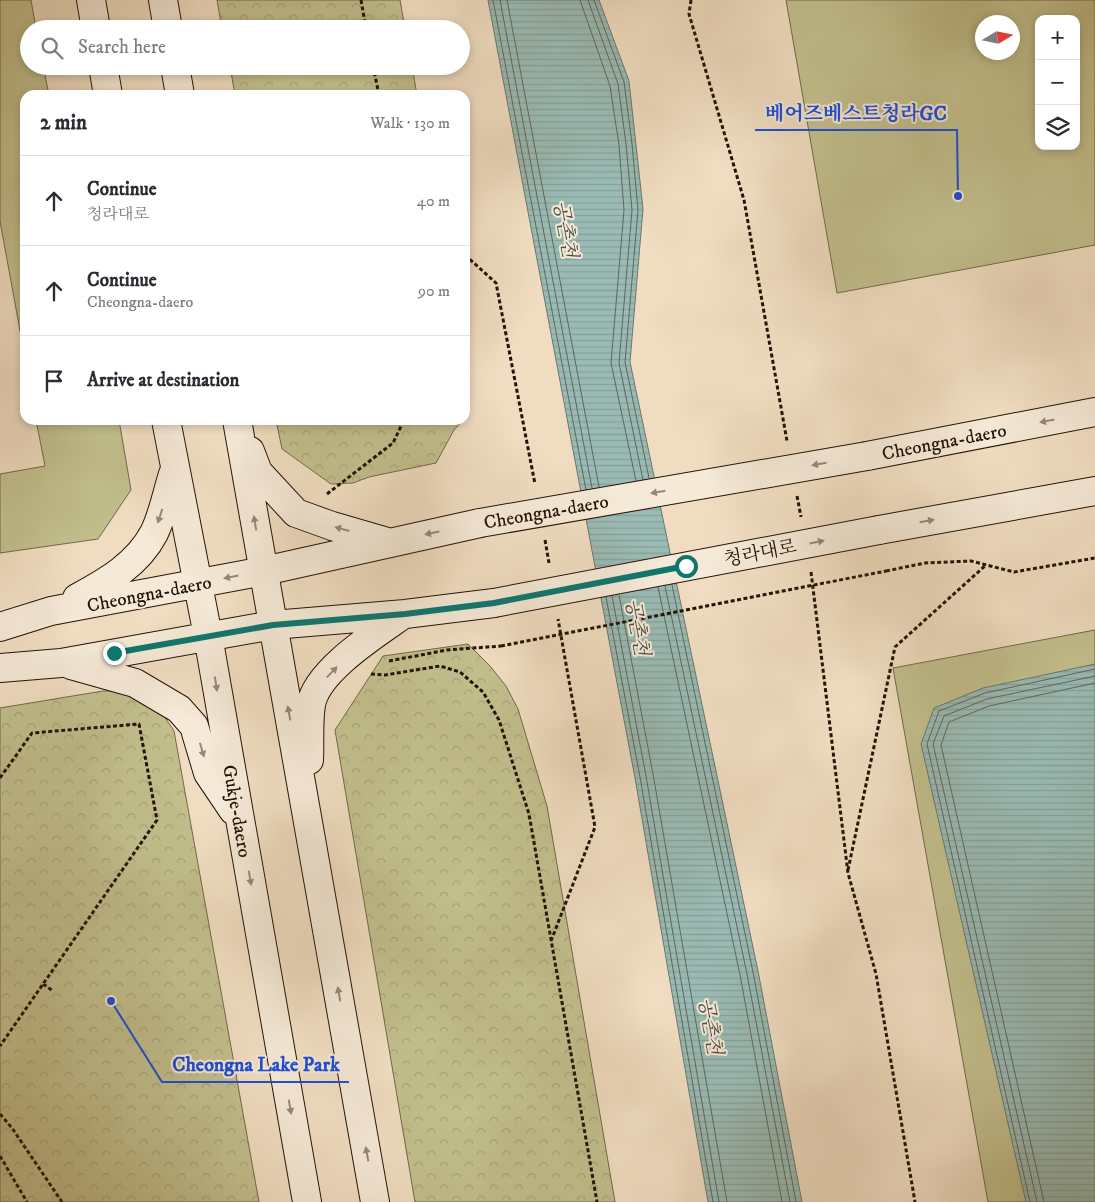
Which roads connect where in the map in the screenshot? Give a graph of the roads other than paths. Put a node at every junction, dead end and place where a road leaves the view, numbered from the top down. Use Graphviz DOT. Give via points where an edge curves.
graph roads {
  1 [pos="91,0"];
  2 [pos="163,0"];
  3 [pos="94,20"];
  4 [pos="166,20"];
  5 [pos="105,75"];
  6 [pos="177,75"];
  7 [pos="107,90"];
  8 [pos="179,90"];
  9 [pos="1095,412"];
  10 [pos="167,425"];
  11 [pos="238,425"];
  12 [pos="239,425"];
  13 [pos="175,470"];
  14 [pos="1095,492"];
  15 [pos="389,542"];
  16 [pos="264,571"];
  17 [pos="198,584"];
  18 [pos="51,611"];
  19 [pos="405,614"];
  20 [pos="273,625"];
  21 [pos="0,627"];
  22 [pos="208,636"];
  23 [pos="61,663"];
  24 [pos="0,668"];
  25 [pos="308,819"];
  26 [pos="240,820"];
  27 [pos="307,1202"];
  28 [pos="376,1202"];
  1 -- 3 [label="main road"];
  2 -- 4 [label="main road"];
  5 -- 7 [label="main road"];
  6 -- 8 [label="main road"];
  9 -- 15 [label="main road, Cheongna-daero, one-way, bridge"];
  10 -- 13 [label="main road, Gukje-daero"];
  16 -- 11 [label="main road, one-way"];
  15 -- 12 [label="main road, one-way" via="296,513 258,472"];
  13 -- 17 [label="main road, Gukje-daero"];
  13 -- 18 [label="main road, one-way" via="154,533 129,564 108,582"];
  19 -- 14 [label="main road, 청라대로, one-way, bridge" via="494,603"];
  15 -- 16 [label="main road, Cheongna-daero"];
  16 -- 17 [label="main road, Cheongna-daero, one-way"];
  16 -- 20 [label="main road"];
  17 -- 18 [label="main road, Cheongna-daero"];
  17 -- 22 [label="main road, Gukje-daero"];
  18 -- 21 [label="main road, Cheongna-daero"];
  19 -- 20 [label="main road"];
  25 -- 19 [label="main road, one-way" via="311,704 323,680 352,650"];
  20 -- 22 [label="main road"];
  25 -- 20 [label="main road, one-way"];
  22 -- 23 [label="main road"];
  22 -- 26 [label="main road, Gukje-daero, one-way"];
  23 -- 24 [label="main road"];
  23 -- 26 [label="main road, one-way" via="136,683 179,709 194,726 208,773"];
  28 -- 25 [label="main road, one-way"];
  26 -- 27 [label="main road, Gukje-daero, one-way"];
}
